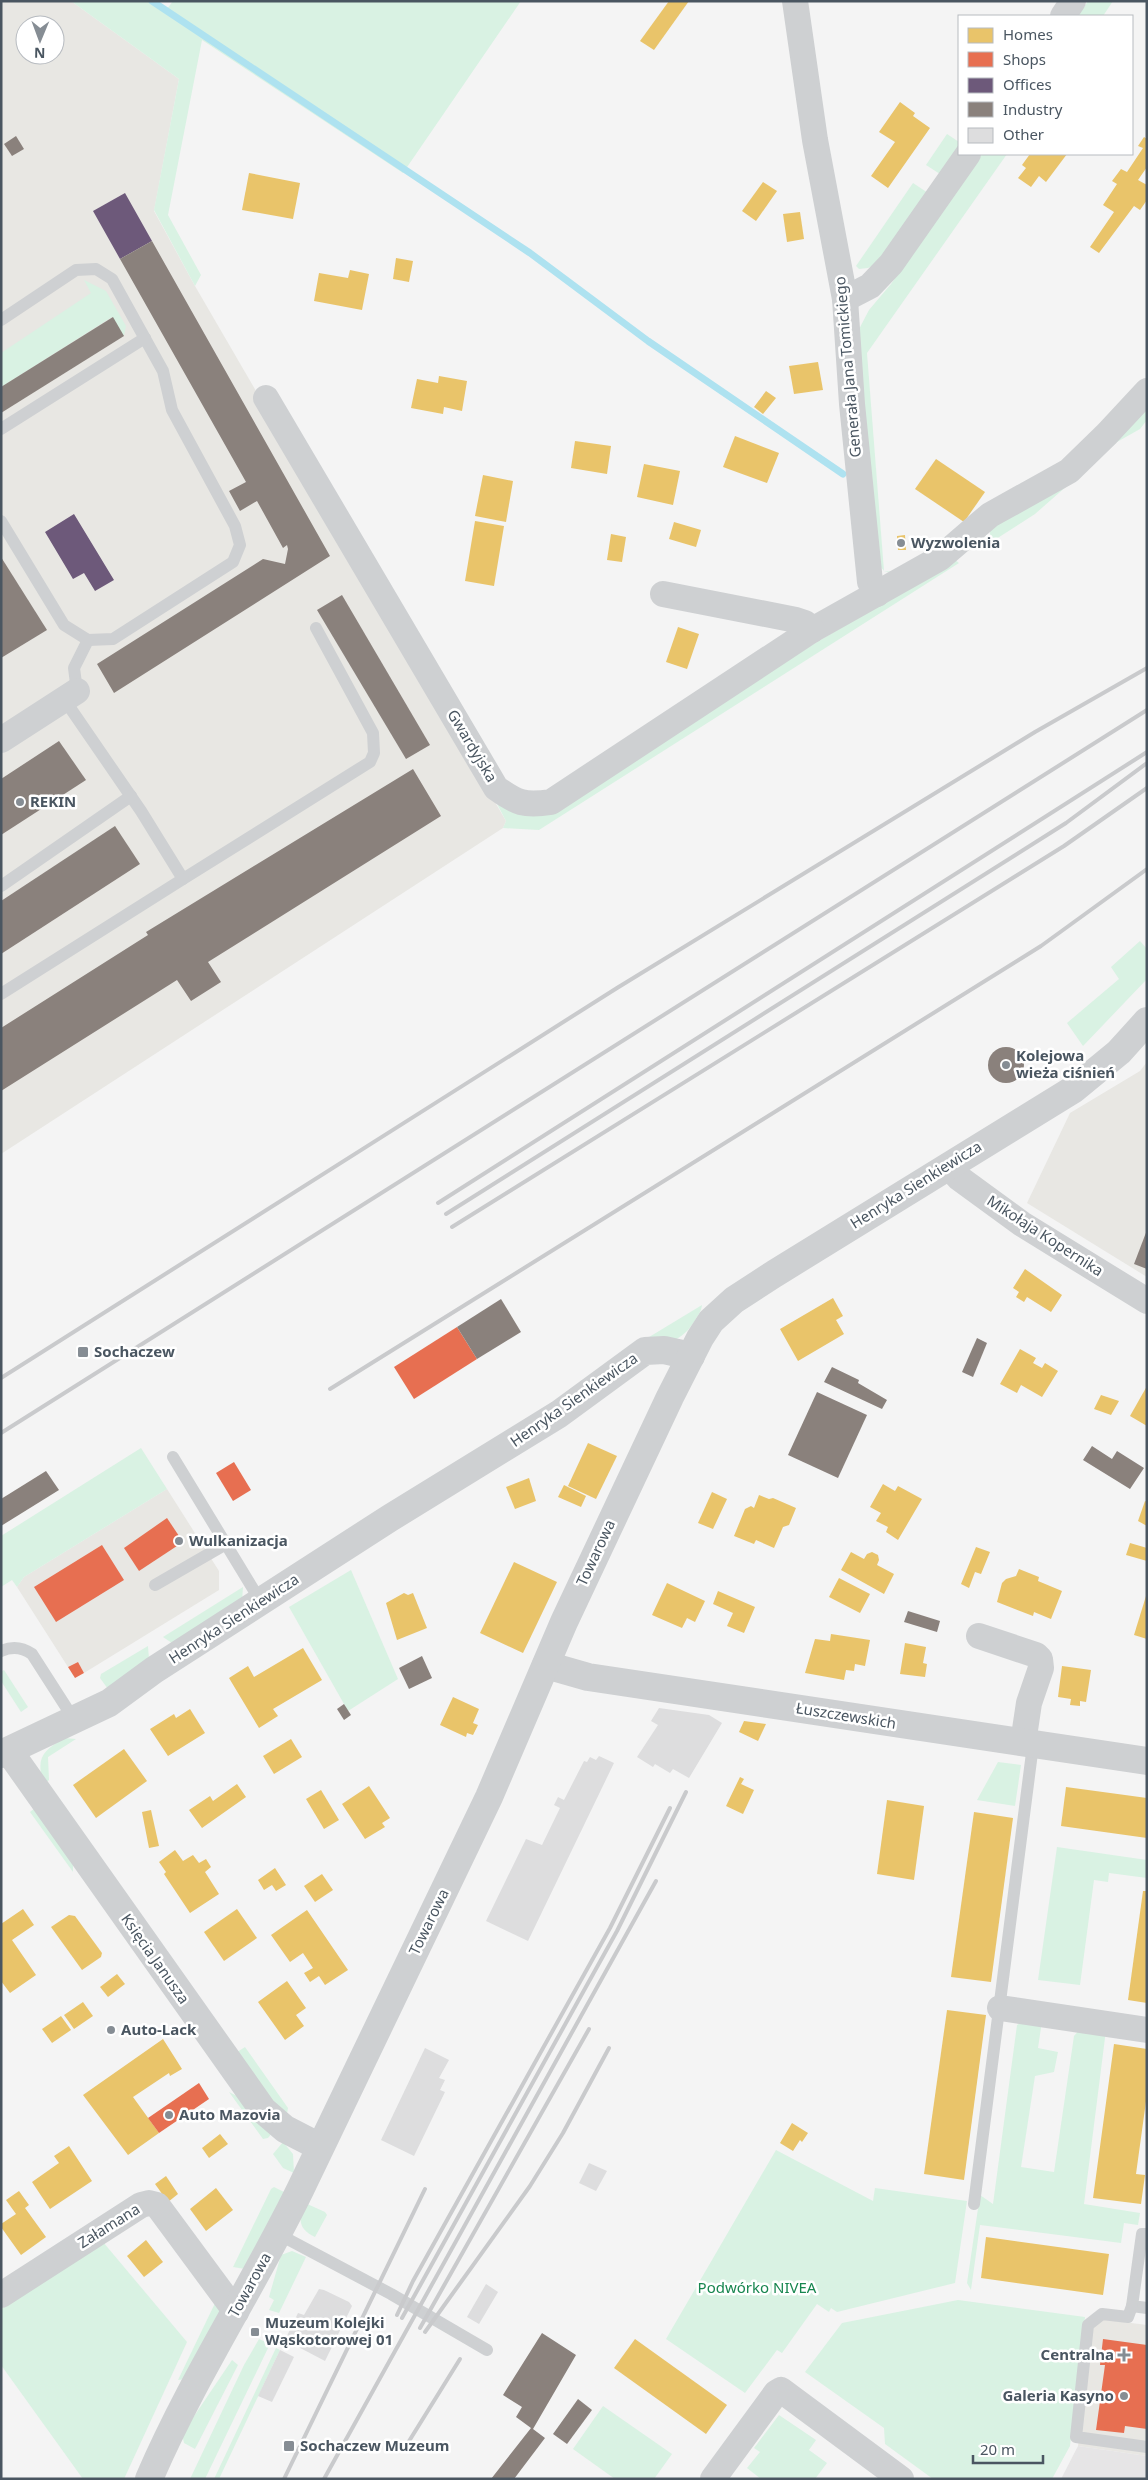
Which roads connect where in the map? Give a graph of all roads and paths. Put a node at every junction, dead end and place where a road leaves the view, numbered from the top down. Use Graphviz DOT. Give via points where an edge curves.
graph roads {
  1 [pos="795,1"];
  2 [pos="1073,1"];
  3 [pos="1064,15"];
  4 [pos="967,155"];
  5 [pos="844,299"];
  6 [pos="1,320"];
  7 [pos="145,338"];
  8 [pos="1147,391"];
  9 [pos="266,398"];
  10 [pos="1,430"];
  11 [pos="1,520"];
  12 [pos="663,594"];
  13 [pos="877,594"];
  14 [pos="316,628"];
  15 [pos="812,630"];
  16 [pos="88,640"];
  17 [pos="71,695"];
  18 [pos="1,740"];
  19 [pos="131,796"];
  20 [pos="183,879"];
  21 [pos="1,886"];
  22 [pos="1,994"];
  23 [pos="1147,1021"];
  24 [pos="948,1166"];
  25 [pos="1147,1301"];
  26 [pos="691,1356"];
  27 [pos="173,1457"];
  28 [pos="226,1544"];
  29 [pos="155,1585"];
  30 [pos="261,1602"];
  31 [pos="978,1636"];
  32 [pos="1,1651"];
  33 [pos="546,1665"];
  34 [pos="75,1721"];
  35 [pos="1028,1744"];
  36 [pos="4,1748"];
  37 [pos="1147,1761"];
  38 [pos="1000,2008"];
  39 [pos="1147,2030"];
  40 [pos="320,2147"];
  41 [pos="974,2204"];
  42 [pos="278,2234"];
  43 [pos="1147,2234"];
  44 [pos="1,2295"];
  45 [pos="1132,2306"];
  46 [pos="1147,2308"];
  47 [pos="236,2312"];
  48 [pos="487,2350"];
  49 [pos="1147,2446"];
  50 [pos="150,2479"];
  51 [pos="713,2479"];
  52 [pos="901,2479"];
  1 -- 5 [label="street, Generała Jana Tomickiego"];
  2 -- 3 [label="street"];
  4 -- 5 [label="street" via="892,264 870,286"];
  5 -- 13 [label="street, Generała Jana Tomickiego" via="870,582"];
  6 -- 7 [label="lane" via="76,270 96,269 112,279"];
  7 -- 10 [label="lane"];
  7 -- 16 [label="lane" via="163,371 172,410 235,526 240,545 233,562 113,639"];
  8 -- 13 [label="street, Gwardyjska" via="1068,470 990,515 940,558"];
  9 -- 15 [label="street, Gwardyjska" via="496,788 517,802 533,805 551,802"];
  11 -- 16 [label="lane" via="64,625"];
  12 -- 15 [label="street" via="796,620"];
  13 -- 15 [label="street, Gwardyjska"];
  14 -- 20 [label="lane" via="373,733 374,753 370,762"];
  16 -- 17 [label="lane" via="74,668"];
  17 -- 18 [label="street"];
  17 -- 19 [label="lane"];
  19 -- 20 [label="lane"];
  19 -- 21 [label="lane"];
  20 -- 22 [label="lane"];
  23 -- 24 [label="street, Henryka Sienkiewicza" via="1120,1052 1074,1088"];
  24 -- 25 [label="street, Mikołaja Kopernika" via="959,1178 1022,1224"];
  24 -- 26 [label="street, Henryka Sienkiewicza" via="734,1300 711,1321"];
  26 -- 30 [label="street, Henryka Sienkiewicza" via="664,1350 645,1351 559,1414"];
  26 -- 33 [label="street, Towarowa"];
  27 -- 28 [label="lane"];
  28 -- 29 [label="lane"];
  28 -- 30 [label="lane"];
  30 -- 34 [label="street, Henryka Sienkiewicza" via="154,1670 109,1704"];
  31 -- 35 [label="street" via="1040,1659 1041,1668 1029,1703"];
  32 -- 34 [label="lane" via="12,1647 32,1654"];
  33 -- 35 [label="street, Łuszczewskich" via="588,1677"];
  33 -- 40 [label="street, Towarowa" via="489,1797"];
  34 -- 36 [label="street, Henryka Sienkiewicza"];
  35 -- 37 [label="street, Łuszczewskich"];
  35 -- 38 [label="lane"];
  36 -- 40 [label="street, Księcia Janusza" via="262,2110 284,2129"];
  38 -- 39 [label="street"];
  38 -- 41 [label="lane"];
  40 -- 42 [label="street, Towarowa"];
  42 -- 47 [label="street, Towarowa"];
  42 -- 48 [label="lane"];
  43 -- 45 [label="lane" via="1142,2234"];
  44 -- 47 [label="street, Załamana" via="149,2202 157,2205"];
  45 -- 46 [label="lane"];
  45 -- 49 [label="lane" via="1128,2317 1102,2314 1088,2325 1076,2437"];
  47 -- 50 [label="street, Towarowa"];
  51 -- 52 [label="street" via="781,2390"];
}
